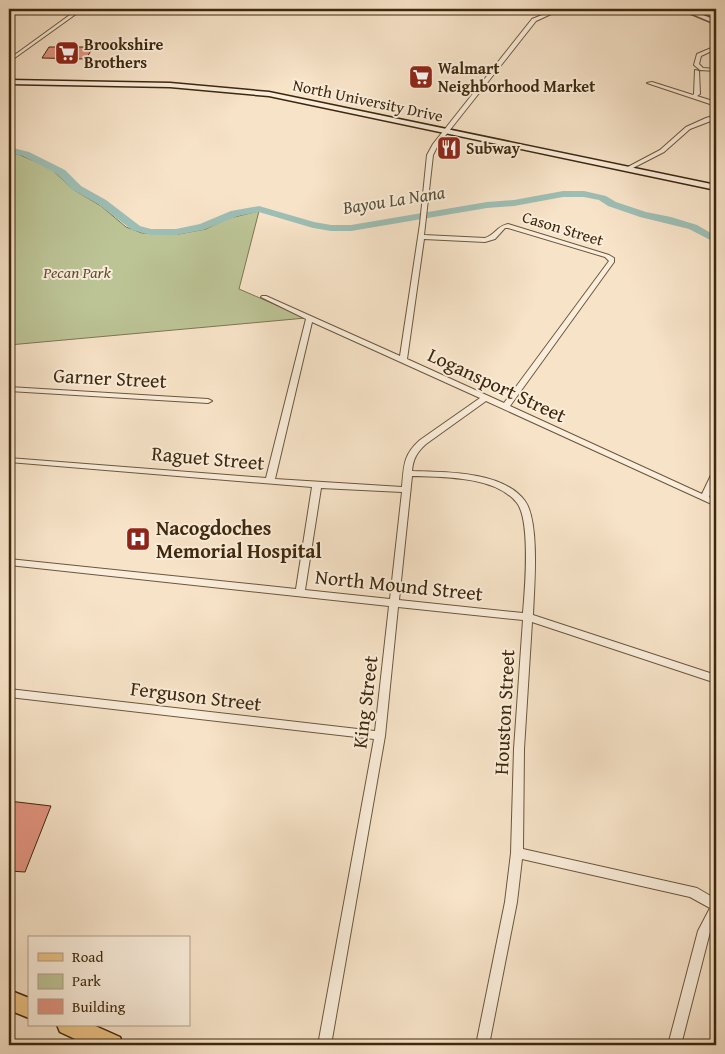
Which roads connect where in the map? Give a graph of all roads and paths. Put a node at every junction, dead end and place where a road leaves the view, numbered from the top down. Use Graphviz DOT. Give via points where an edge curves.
graph roads {
  1 [pos="80,9"];
  2 [pos="560,9"];
  3 [pos="683,9"];
  4 [pos="716,22"];
  5 [pos="716,47"];
  6 [pos="9,61"];
  7 [pos="716,70"];
  8 [pos="697,71"];
  9 [pos="9,82"];
  10 [pos="650,83"];
  11 [pos="694,96"];
  12 [pos="716,104"];
  13 [pos="716,117"];
  14 [pos="446,130"];
  15 [pos="627,169"];
  16 [pos="716,188"];
  17 [pos="425,203"];
  18 [pos="420,238"];
  19 [pos="612,259"];
  20 [pos="264,297"];
  21 [pos="310,317"];
  22 [pos="403,359"];
  23 [pos="9,389"];
  24 [pos="486,398"];
  25 [pos="208,401"];
  26 [pos="505,406"];
  27 [pos="9,460"];
  28 [pos="716,472"];
  29 [pos="407,473"];
  30 [pos="270,481"];
  31 [pos="317,485"];
  32 [pos="405,490"];
  33 [pos="705,497"];
  34 [pos="716,503"];
  35 [pos="9,562"];
  36 [pos="300,592"];
  37 [pos="393,603"];
  38 [pos="528,617"];
  39 [pos="716,679"];
  40 [pos="9,693"];
  41 [pos="380,736"];
  42 [pos="517,853"];
  43 [pos="716,907"];
  44 [pos="9,1000"];
  45 [pos="28,1008"];
  46 [pos="70,1026"];
  47 [pos="112,1045"];
  48 [pos="324,1045"];
  49 [pos="482,1045"];
  50 [pos="674,1045"];
  1 -- 6 [label="street"];
  2 -- 14 [label="street" via="534,20"];
  3 -- 4 [label="street"];
  5 -- 7 [label="street" via="699,55 696,64 702,69"];
  8 -- 11 [label="street" via="697,94"];
  9 -- 14 [label="main road, North University Drive" via="154,84 228,89 303,100"];
  10 -- 11 [label="street"];
  11 -- 12 [label="street"];
  13 -- 15 [label="street" via="688,128 662,150"];
  14 -- 15 [label="main road, North University Drive"];
  14 -- 17 [label="street" via="430,154"];
  15 -- 16 [label="main road, North University Drive"];
  17 -- 18 [label="street"];
  18 -- 19 [label="street, Cason Street" via="485,240 492,239 508,226"];
  18 -- 22 [label="street"];
  19 -- 26 [label="street"];
  20 -- 21 [label="street, Logansport Street"];
  21 -- 22 [label="street, Logansport Street"];
  21 -- 30 [label="street"];
  22 -- 24 [label="street, Logansport Street"];
  23 -- 25 [label="street, Garner Street"];
  24 -- 26 [label="street, Logansport Street"];
  24 -- 29 [label="street, King Street" via="414,450"];
  26 -- 33 [label="street, Logansport Street"];
  27 -- 30 [label="street, Raguet Street"];
  28 -- 33 [label="street"];
  29 -- 32 [label="street, King Street"];
  29 -- 38 [label="street, Houston Street" via="463,476 487,482 507,490 522,502 528,517 531,546"];
  30 -- 31 [label="street, Raguet Street"];
  31 -- 32 [label="street, Raguet Street"];
  31 -- 36 [label="street"];
  32 -- 37 [label="street, King Street"];
  33 -- 34 [label="street, Logansport Street"];
  35 -- 36 [label="street, North Mound Street"];
  36 -- 37 [label="street, North Mound Street"];
  37 -- 38 [label="street, North Mound Street"];
  37 -- 41 [label="street, King Street"];
  38 -- 39 [label="street, North Mound Street"];
  38 -- 42 [label="street, Houston Street"];
  40 -- 41 [label="street, Ferguson Street"];
  41 -- 48 [label="street, King Street"];
  42 -- 43 [label="street" via="692,892"];
  42 -- 49 [label="street, Houston Street" via="512,902"];
  43 -- 50 [label="street" via="704,931"];
  44 -- 45 [label="main road"];
  46 -- 47 [label="main road"];
}
